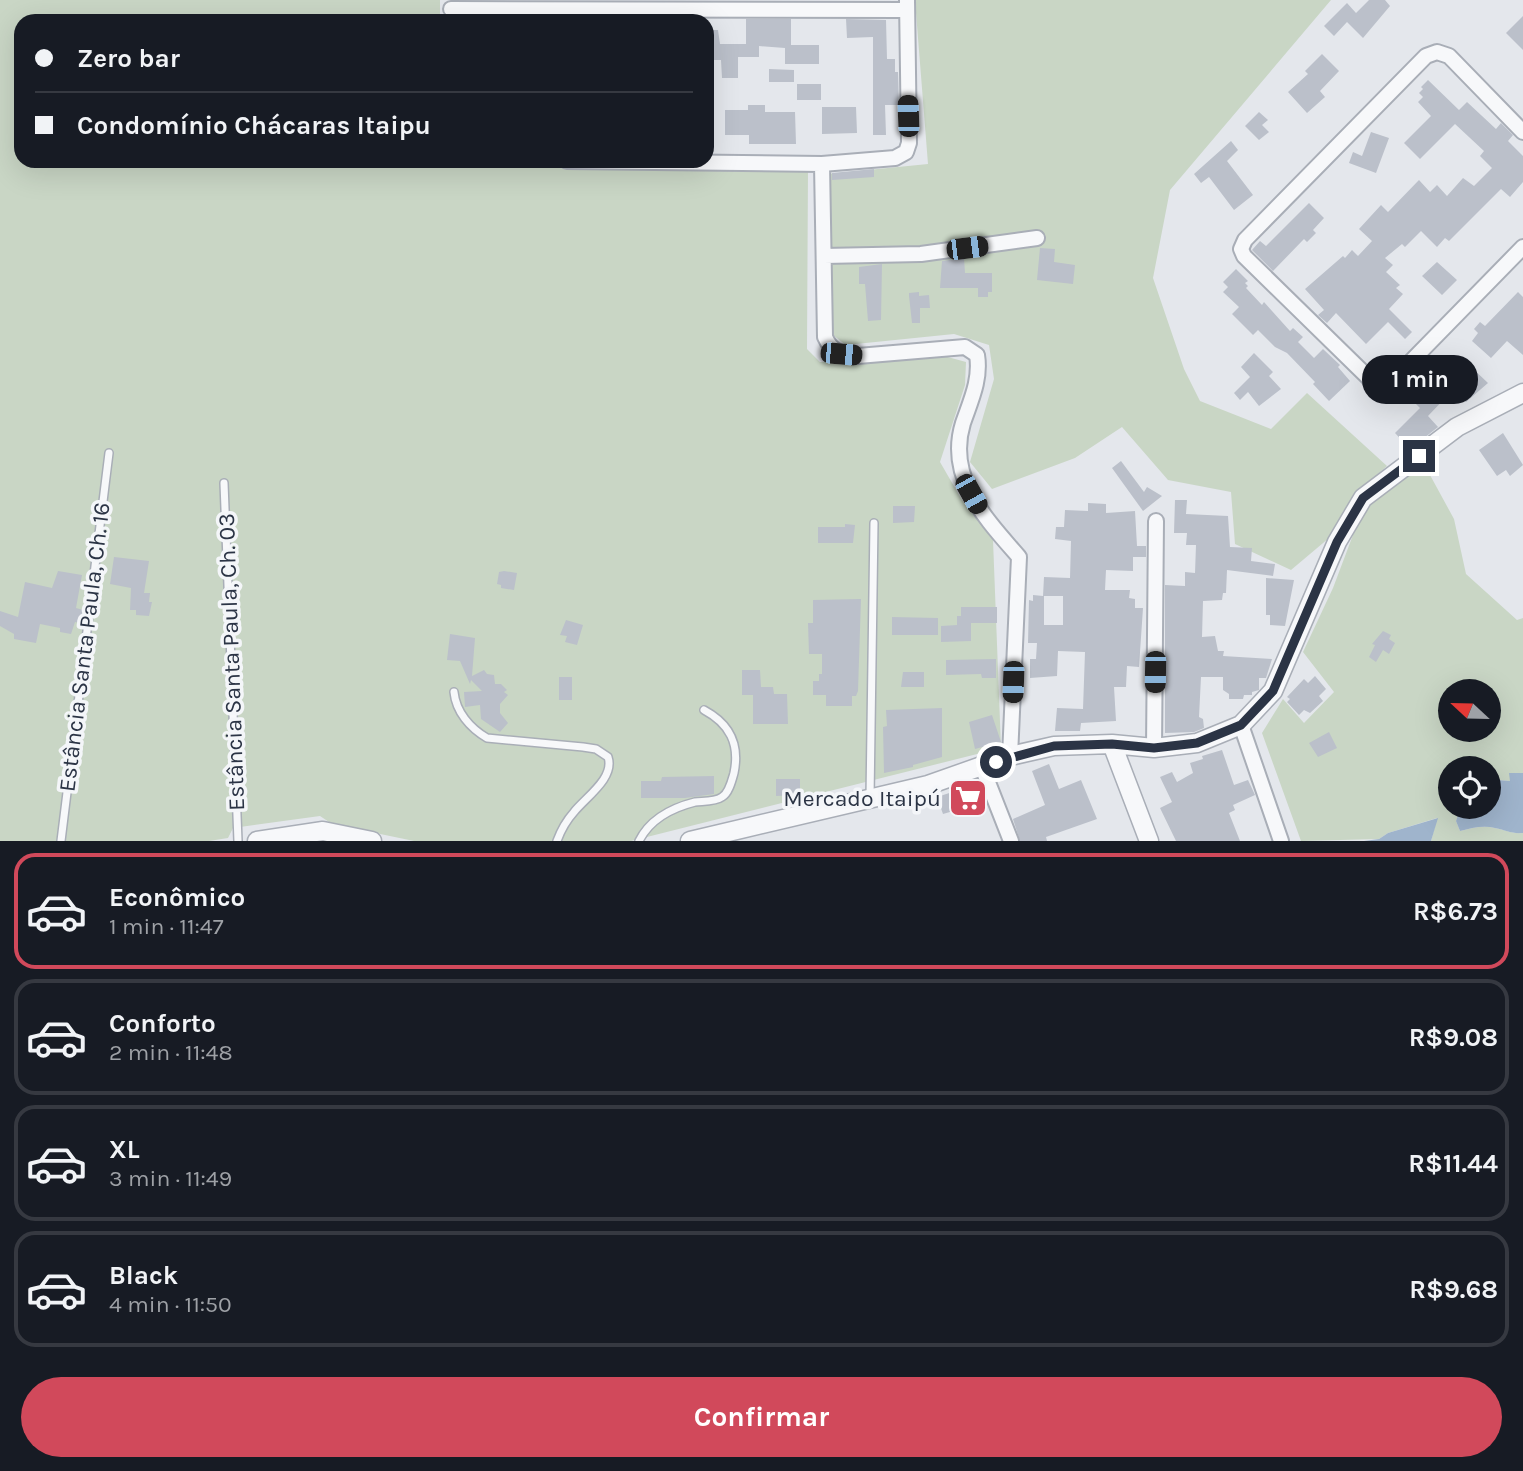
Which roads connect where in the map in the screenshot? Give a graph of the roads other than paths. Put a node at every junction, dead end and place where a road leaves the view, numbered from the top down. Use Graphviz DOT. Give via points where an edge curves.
graph roads {
  1 [pos="906,5"];
  2 [pos="451,10"];
  3 [pos="1523,132"];
  4 [pos="714,163"];
  5 [pos="822,164"];
  6 [pos="1037,238"];
  7 [pos="1523,247"];
  8 [pos="824,256"];
  9 [pos="1523,393"];
  10 [pos="109,453"];
  11 [pos="224,483"];
  12 [pos="1156,521"];
  13 [pos="874,523"];
  14 [pos="454,692"];
  15 [pos="704,710"];
  16 [pos="1241,725"];
  17 [pos="1112,744"];
  18 [pos="1154,748"];
  19 [pos="1010,757"];
  20 [pos="977,769"];
  21 [pos="870,799"];
  22 [pos="61,841"];
  23 [pos="238,841"];
  24 [pos="257,841"];
  25 [pos="372,841"];
  26 [pos="557,841"];
  27 [pos="639,841"];
  28 [pos="690,841"];
  29 [pos="1011,841"];
  30 [pos="1149,841"];
  31 [pos="1281,841"];
  1 -- 2 [label="street"];
  1 -- 5 [label="street" via="906,152 895,158"];
  3 -- 7 [label="street" via="1449,56 1437,52 1426,56 1241,249 1380,389"];
  4 -- 5 [label="street"];
  5 -- 8 [label="street"];
  6 -- 8 [label="street" via="921,254"];
  8 -- 19 [label="street" via="825,338 829,347 858,356 965,347 977,355 980,372 960,434 961,475 982,513 1019,557"];
  9 -- 16 [label="street" via="1457,427 1363,498 1337,542 1273,691"];
  10 -- 22 [label="lane, Estância Santa Paula, Ch. 16"];
  11 -- 23 [label="lane, Estância Santa Paula, Ch. 03"];
  12 -- 18 [label="street"];
  13 -- 21 [label="lane"];
  14 -- 26 [label="lane" via="459,711 487,738 596,749 608,757 608,772 572,814"];
  15 -- 27 [label="lane" via="717,717 735,741 737,758 728,790 722,797 668,812 648,826"];
  16 -- 18 [label="street" via="1197,743"];
  16 -- 31 [label="street"];
  17 -- 18 [label="street"];
  17 -- 19 [label="street" via="1054,746"];
  17 -- 30 [label="street"];
  19 -- 20 [label="street"];
  20 -- 21 [label="street"];
  20 -- 29 [label="street"];
  21 -- 28 [label="street"];
  24 -- 25 [label="street" via="323,831"];
}
